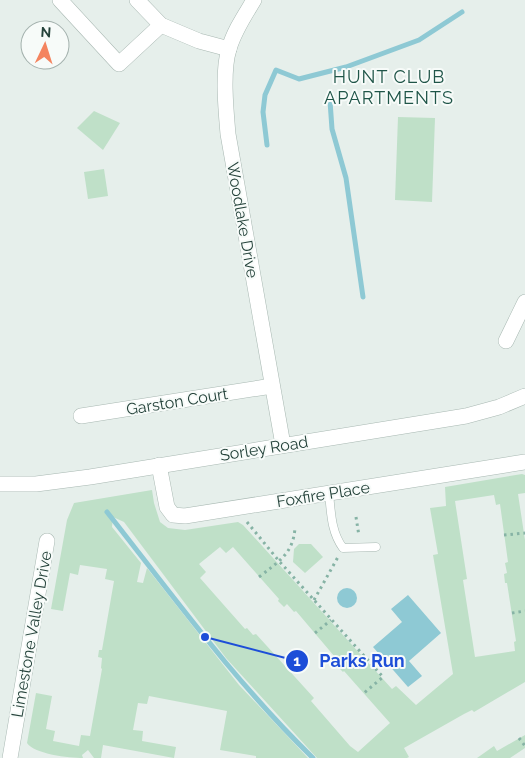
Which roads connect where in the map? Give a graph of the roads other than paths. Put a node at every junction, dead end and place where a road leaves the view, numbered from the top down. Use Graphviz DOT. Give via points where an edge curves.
graph roads {
  1 [pos="60,0"];
  2 [pos="137,0"];
  3 [pos="254,0"];
  4 [pos="161,25"];
  5 [pos="229,49"];
  6 [pos="525,302"];
  7 [pos="506,341"];
  8 [pos="272,386"];
  9 [pos="525,396"];
  10 [pos="81,416"];
  11 [pos="283,445"];
  12 [pos="525,462"];
  13 [pos="160,465"];
  14 [pos="0,484"];
  15 [pos="329,493"];
  16 [pos="47,541"];
  17 [pos="376,547"];
  18 [pos="10,757"];
  1 -- 4 [label="street" via="120,64"];
  2 -- 4 [label="street"];
  3 -- 5 [label="street, Woodlake Drive"];
  4 -- 5 [label="street"];
  5 -- 8 [label="street, Woodlake Drive" via="225,81 228,134"];
  6 -- 7 [label="street"];
  8 -- 10 [label="street, Garston Court"];
  8 -- 11 [label="street, Woodlake Drive"];
  9 -- 11 [label="street, Sorley Road" via="466,416"];
  11 -- 13 [label="street, Sorley Road"];
  12 -- 15 [label="street, Foxfire Place"];
  13 -- 14 [label="street, Sorley Road" via="90,478"];
  13 -- 15 [label="street, Foxfire Place" via="167,507 173,515 185,516"];
  15 -- 17 [label="lane" via="333,528 343,548"];
  16 -- 18 [label="street, Limestone Valley Drive"];
}
